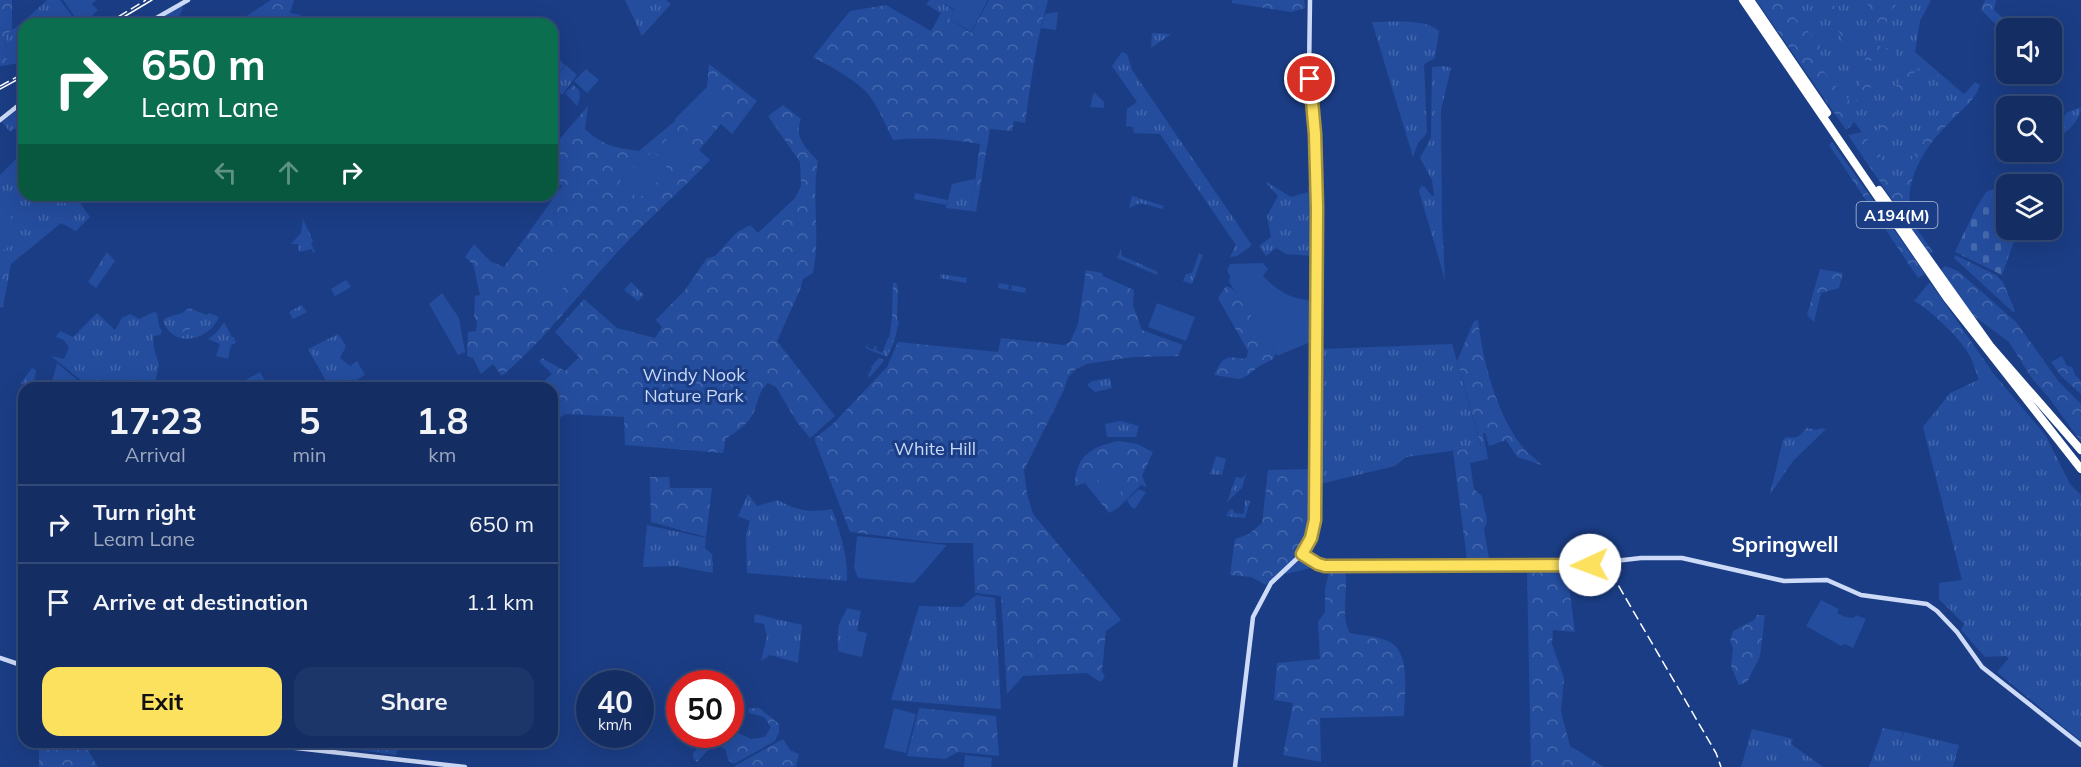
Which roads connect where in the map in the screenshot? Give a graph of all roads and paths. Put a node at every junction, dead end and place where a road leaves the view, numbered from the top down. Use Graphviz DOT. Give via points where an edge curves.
graph roads {
  1 [pos="188,0"];
  2 [pos="1310,0"];
  3 [pos="1743,0"];
  4 [pos="1750,0"];
  5 [pos="156,18"];
  6 [pos="18,106"];
  7 [pos="0,120"];
  8 [pos="2021,395"];
  9 [pos="2081,452"];
  10 [pos="2081,462"];
  11 [pos="2081,470"];
  12 [pos="1302,554"];
  13 [pos="0,658"];
  14 [pos="18,664"];
  15 [pos="2081,746"];
  16 [pos="296,748"];
  17 [pos="465,767"];
  18 [pos="1235,767"];
  1 -- 5 [label="main road"];
  2 -- 12 [label="main road" via="1309,73 1317,208 1315,520"];
  3 -- 8 [label="highway, A194(M)" via="1947,298"];
  4 -- 9 [label="highway, A194(M)" via="1954,297 1991,347"];
  6 -- 7 [label="main road"];
  8 -- 10 [label="highway, A194(M)"];
  8 -- 11 [label="highway, A194(M)"];
  12 -- 15 [label="main road" via="1325,566 1571,567 1641,558 1690,558 1784,582 1827,580 1861,595 1927,604 1937,610 1982,667"];
  12 -- 18 [label="main road" via="1271,583 1253,617"];
  13 -- 14 [label="main road"];
  16 -- 17 [label="main road"];
}
